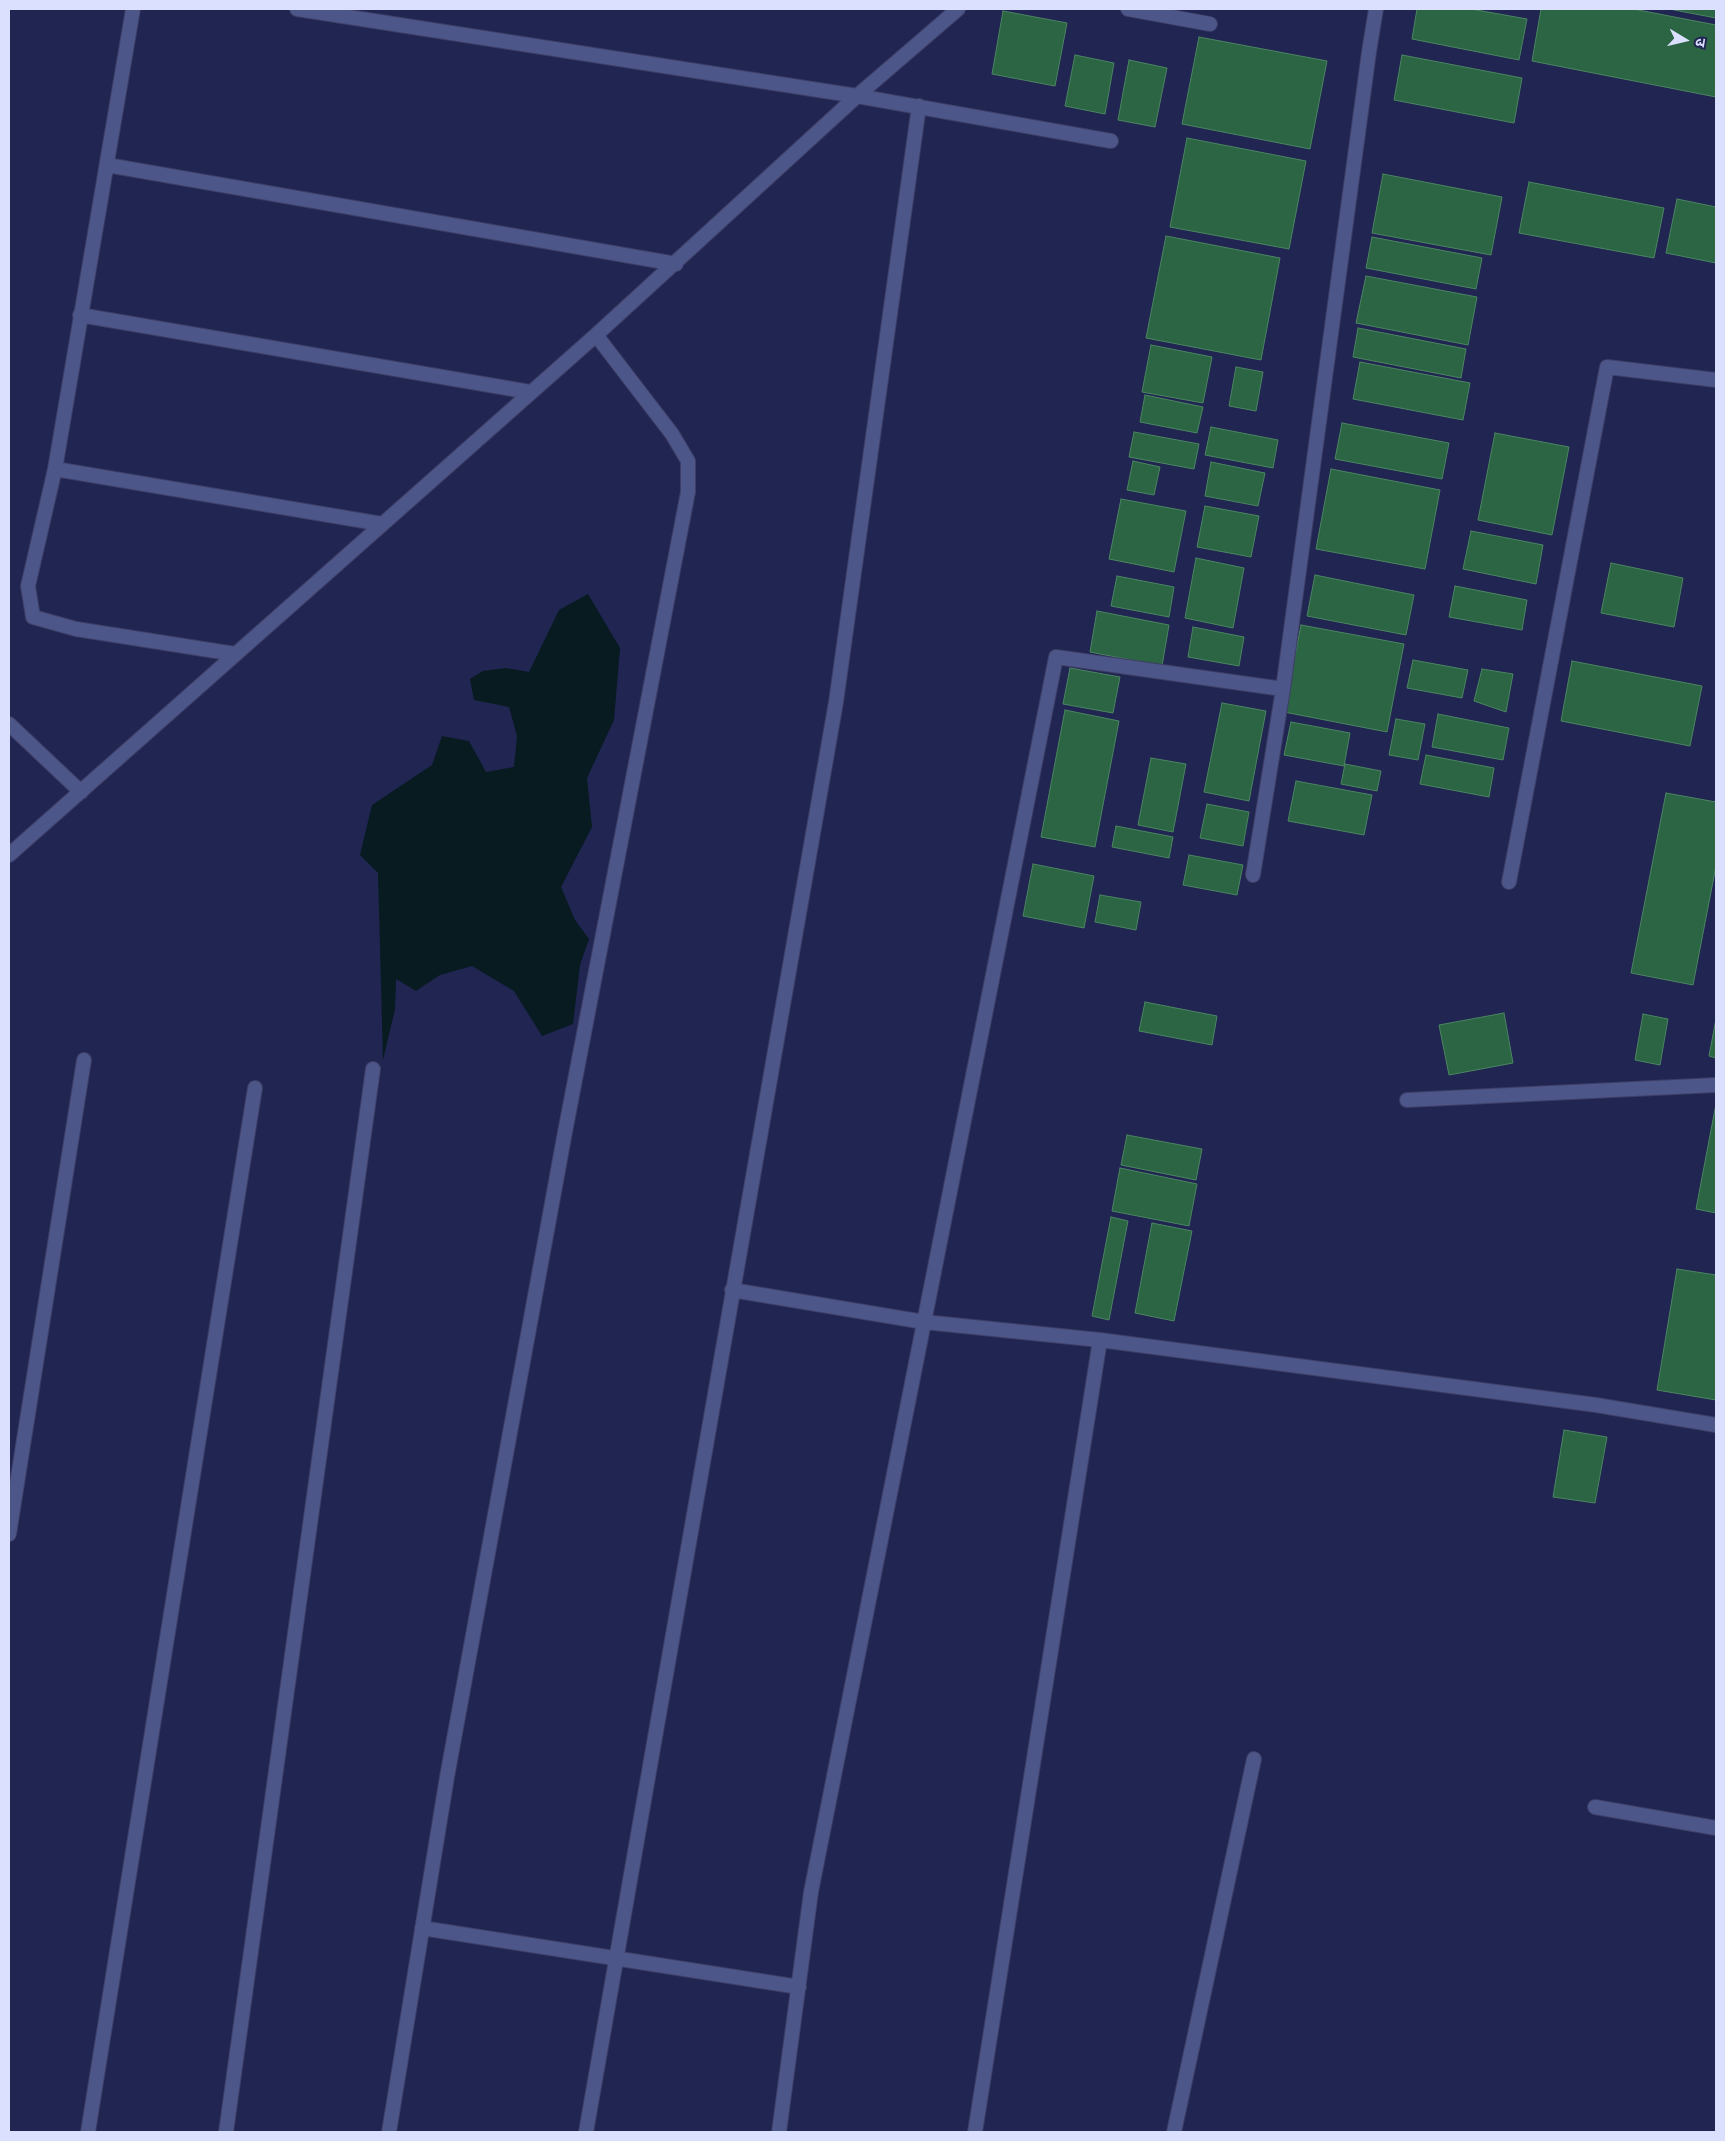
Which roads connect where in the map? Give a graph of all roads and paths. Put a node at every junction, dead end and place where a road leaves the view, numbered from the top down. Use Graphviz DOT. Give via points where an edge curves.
graph roads {
  1 [pos="132,9"];
  2 [pos="297,9"];
  3 [pos="958,9"];
  4 [pos="1128,9"];
  5 [pos="1376,9"];
  6 [pos="1210,24"];
  7 [pos="858,96"];
  8 [pos="919,106"];
  9 [pos="1111,140"];
  10 [pos="107,165"];
  11 [pos="676,264"];
  12 [pos="80,315"];
  13 [pos="596,335"];
  14 [pos="1716,380"];
  15 [pos="530,392"];
  16 [pos="55,469"];
  17 [pos="382,524"];
  18 [pos="235,654"];
  19 [pos="1284,689"];
  20 [pos="9,724"];
  21 [pos="81,792"];
  22 [pos="9,855"];
  23 [pos="1253,875"];
  24 [pos="1509,882"];
  25 [pos="84,1060"];
  26 [pos="373,1069"];
  27 [pos="1716,1085"];
  28 [pos="255,1088"];
  29 [pos="1407,1100"];
  30 [pos="732,1290"];
  31 [pos="924,1322"];
  32 [pos="1100,1340"];
  33 [pos="1716,1425"];
  34 [pos="9,1534"];
  35 [pos="1254,1759"];
  36 [pos="1595,1807"];
  37 [pos="1716,1828"];
  38 [pos="422,1928"];
  39 [pos="617,1958"];
  40 [pos="798,1987"];
  41 [pos="88,2132"];
  42 [pos="226,2132"];
  43 [pos="389,2132"];
  44 [pos="586,2132"];
  45 [pos="779,2132"];
  46 [pos="975,2132"];
  47 [pos="1174,2132"];
  1 -- 10 [label="street"];
  2 -- 7 [label="street"];
  3 -- 7 [label="street"];
  4 -- 6 [label="street"];
  5 -- 19 [label="street"];
  7 -- 8 [label="street"];
  7 -- 11 [label="street"];
  8 -- 9 [label="street"];
  8 -- 30 [label="street" via="836,702"];
  10 -- 11 [label="street"];
  10 -- 12 [label="street"];
  11 -- 13 [label="street"];
  12 -- 15 [label="street"];
  12 -- 16 [label="street"];
  13 -- 15 [label="street"];
  13 -- 38 [label="street" via="672,434 688,461 688,492 565,1132 450,1757"];
  14 -- 24 [label="street" via="1607,367"];
  15 -- 17 [label="street"];
  16 -- 17 [label="street"];
  16 -- 18 [label="street" via="28,586 33,617 76,629"];
  17 -- 18 [label="street"];
  18 -- 21 [label="street"];
  19 -- 23 [label="street"];
  19 -- 31 [label="street" via="1056,657"];
  20 -- 21 [label="street"];
  21 -- 22 [label="street"];
  25 -- 34 [label="street"];
  26 -- 42 [label="street"];
  27 -- 29 [label="street"];
  28 -- 41 [label="street"];
  30 -- 31 [label="street"];
  30 -- 39 [label="street"];
  31 -- 32 [label="street"];
  31 -- 40 [label="street" via="811,1892"];
  32 -- 33 [label="street" via="1586,1403"];
  32 -- 46 [label="street"];
  35 -- 47 [label="street"];
  36 -- 37 [label="street"];
  38 -- 39 [label="street"];
  38 -- 43 [label="street"];
  39 -- 40 [label="street"];
  39 -- 44 [label="street"];
  40 -- 45 [label="street"];
}
